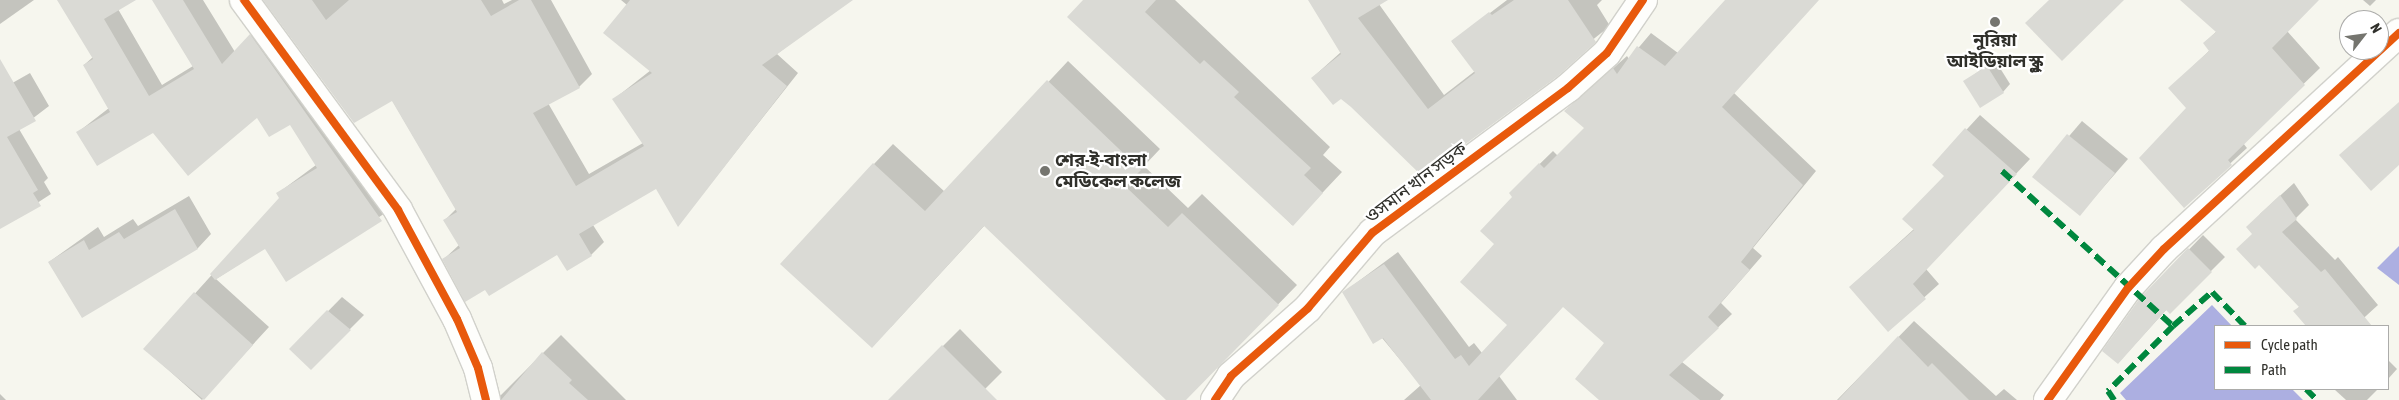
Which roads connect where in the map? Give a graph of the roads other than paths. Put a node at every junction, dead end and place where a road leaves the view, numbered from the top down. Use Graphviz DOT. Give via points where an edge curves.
graph roads {
  1 [pos="244,0"];
  2 [pos="1643,0"];
  3 [pos="2399,33"];
  4 [pos="486,400"];
  5 [pos="1215,400"];
  6 [pos="2048,400"];
  1 -- 4 [label="street" via="398,210 458,319 478,368"];
  2 -- 5 [label="street, ওসমান খান সড়ক" via="1606,53 1568,88 1372,233 1308,308 1231,376"];
  3 -- 6 [label="street" via="2164,249 2128,288"];
}
